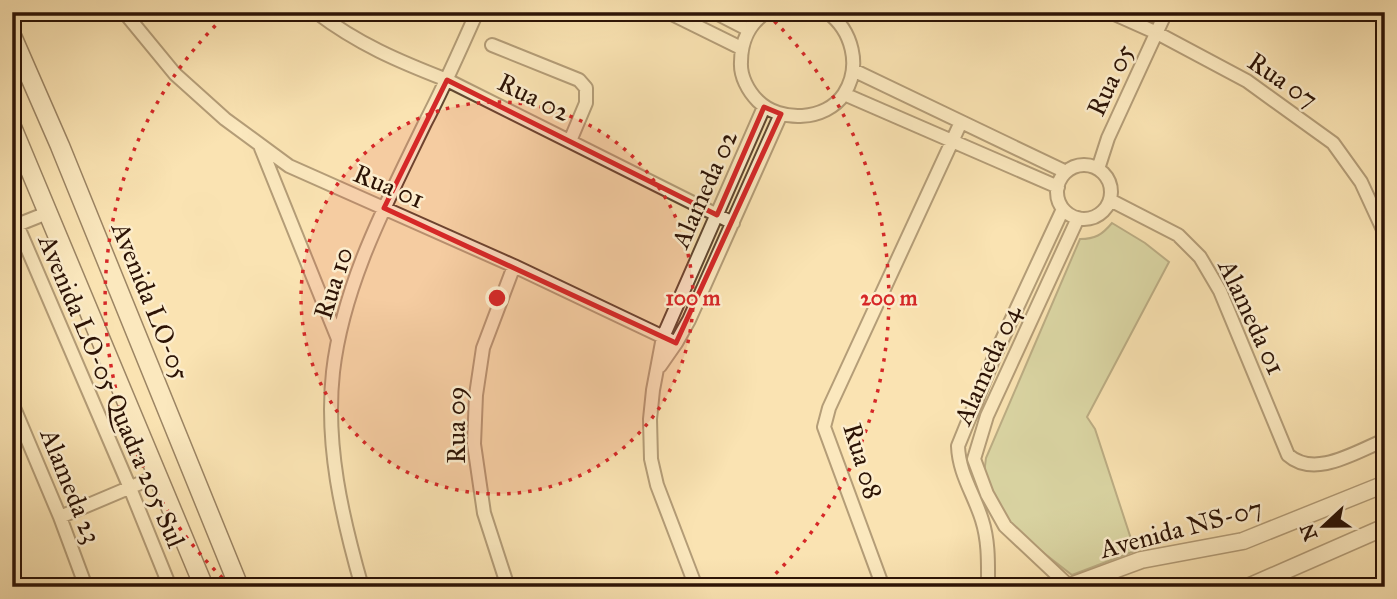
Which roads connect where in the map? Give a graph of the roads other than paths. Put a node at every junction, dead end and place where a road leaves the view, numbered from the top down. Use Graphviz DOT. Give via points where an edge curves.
graph roads {
  1 [pos="124,12"];
  2 [pos="316,12"];
  3 [pos="477,12"];
  4 [pos="668,12"];
  5 [pos="714,12"];
  6 [pos="767,12"];
  7 [pos="1110,12"];
  8 [pos="1166,12"];
  9 [pos="828,13"];
  10 [pos="749,30"];
  11 [pos="1157,33"];
  12 [pos="12,36"];
  13 [pos="492,45"];
  14 [pos="741,48"];
  15 [pos="853,71"];
  16 [pos="447,80"];
  17 [pos="844,94"];
  18 [pos="764,107"];
  19 [pos="781,114"];
  20 [pos="961,122"];
  21 [pos="12,127"];
  22 [pos="570,141"];
  23 [pos="953,143"];
  24 [pos="261,147"];
  25 [pos="1098,169"];
  26 [pos="1066,172"];
  27 [pos="1058,187"];
  28 [pos="1110,200"];
  29 [pos="384,208"];
  30 [pos="1063,209"];
  31 [pos="47,213"];
  32 [pos="717,215"];
  33 [pos="1077,218"];
  34 [pos="14,222"];
  35 [pos="733,223"];
  36 [pos="1385,234"];
  37 [pos="514,266"];
  38 [pos="1028,285"];
  39 [pos="1045,293"];
  40 [pos="1019,304"];
  41 [pos="1036,311"];
  42 [pos="663,337"];
  43 [pos="338,339"];
  44 [pos="677,343"];
  45 [pos="657,369"];
  46 [pos="12,403"];
  47 [pos="1385,440"];
  48 [pos="157,476"];
  49 [pos="1385,484"];
  50 [pos="130,488"];
  51 [pos="60,517"];
  52 [pos="1385,527"];
  53 [pos="86,587"];
  54 [pos="170,587"];
  55 [pos="204,587"];
  56 [pos="239,587"];
  57 [pos="362,587"];
  58 [pos="508,587"];
  59 [pos="696,587"];
  60 [pos="883,587"];
  61 [pos="988,587"];
  62 [pos="1069,587"];
  63 [pos="1248,587"];
  1 -- 24 [label="street, Rua 01" via="175,75"];
  2 -- 16 [label="street, Rua 02" via="347,35"];
  3 -- 16 [label="street, Rua 10"];
  4 -- 14 [label="street"];
  5 -- 10 [label="street"];
  6 -- 10 [label="street"];
  7 -- 11 [label="street, Rua 07"];
  8 -- 11 [label="street, Rua 05"];
  9 -- 15 [label="street" via="849,38"];
  10 -- 14 [label="street"];
  11 -- 25 [label="street, Rua 05"];
  11 -- 36 [label="street, Rua 07" via="1247,80 1333,143 1361,182"];
  12 -- 56 [label="main road, Avenida LO-05"];
  13 -- 22 [label="street" via="579,80 586,88 586,103"];
  14 -- 18 [label="street" via="745,83"];
  15 -- 17 [label="street"];
  15 -- 20 [label="street"];
  16 -- 22 [label="street, Rua 02"];
  16 -- 29 [label="street, Rua 10"];
  17 -- 19 [label="street" via="821,112 804,117"];
  17 -- 23 [label="street"];
  18 -- 19 [label="street"];
  18 -- 32 [label="street, Alameda 02"];
  19 -- 35 [label="street, Alameda 02"];
  20 -- 23 [label="street, Rua 08"];
  20 -- 26 [label="street"];
  21 -- 31 [label="main road"];
  22 -- 32 [label="street, Rua 02"];
  23 -- 27 [label="street"];
  23 -- 60 [label="street, Rua 08" via="824,427"];
  24 -- 29 [label="street, Rua 01" via="289,166"];
  24 -- 43 [label="street"];
  25 -- 26 [label="street" via="1081,165"];
  25 -- 28 [label="street" via="1109,182"];
  26 -- 27 [label="street"];
  27 -- 30 [label="street"];
  28 -- 33 [label="street" via="1101,214"];
  28 -- 47 [label="street, Alameda 01" via="1178,235 1200,257 1220,291 1288,455 1303,465 1316,465"];
  29 -- 37 [label="street, Rua 01"];
  29 -- 43 [label="street, Rua 10" via="358,271"];
  30 -- 33 [label="street"];
  30 -- 38 [label="street, Alameda 04"];
  31 -- 34 [label="street"];
  31 -- 48 [label="main road"];
  32 -- 35 [label="street, Rua 02"];
  32 -- 42 [label="street, Alameda 02"];
  33 -- 39 [label="street, Alameda 04"];
  34 -- 50 [label="street, Avenida LO-05 Quadra 205 Sul"];
  35 -- 44 [label="street, Alameda 02"];
  37 -- 42 [label="street, Rua 01"];
  37 -- 58 [label="street, Rua 09" via="483,348 474,444 484,513"];
  38 -- 39 [label="street"];
  38 -- 40 [label="street, Alameda 04"];
  39 -- 41 [label="street, Alameda 04"];
  40 -- 41 [label="street"];
  40 -- 61 [label="street, Alameda 04" via="958,446 958,461 987,538"];
  41 -- 62 [label="street, Alameda 04" via="987,416 974,459 1005,526"];
  42 -- 44 [label="street, Rua 01"];
  42 -- 45 [label="street, Alameda 02"];
  43 -- 57 [label="street, Rua 10" via="333,374 333,462"];
  44 -- 45 [label="street, Alameda 02"];
  45 -- 59 [label="street, Alameda 02" via="650,419 651,459"];
  46 -- 51 [label="street, Alameda 23"];
  48 -- 50 [label="street"];
  48 -- 55 [label="main road"];
  49 -- 62 [label="street, Avenida NS-07" via="1244,541 1141,560"];
  50 -- 51 [label="street"];
  50 -- 54 [label="street, Avenida LO-05 Quadra 205 Sul"];
  51 -- 53 [label="street, Alameda 23"];
  52 -- 63 [label="street"];
}
